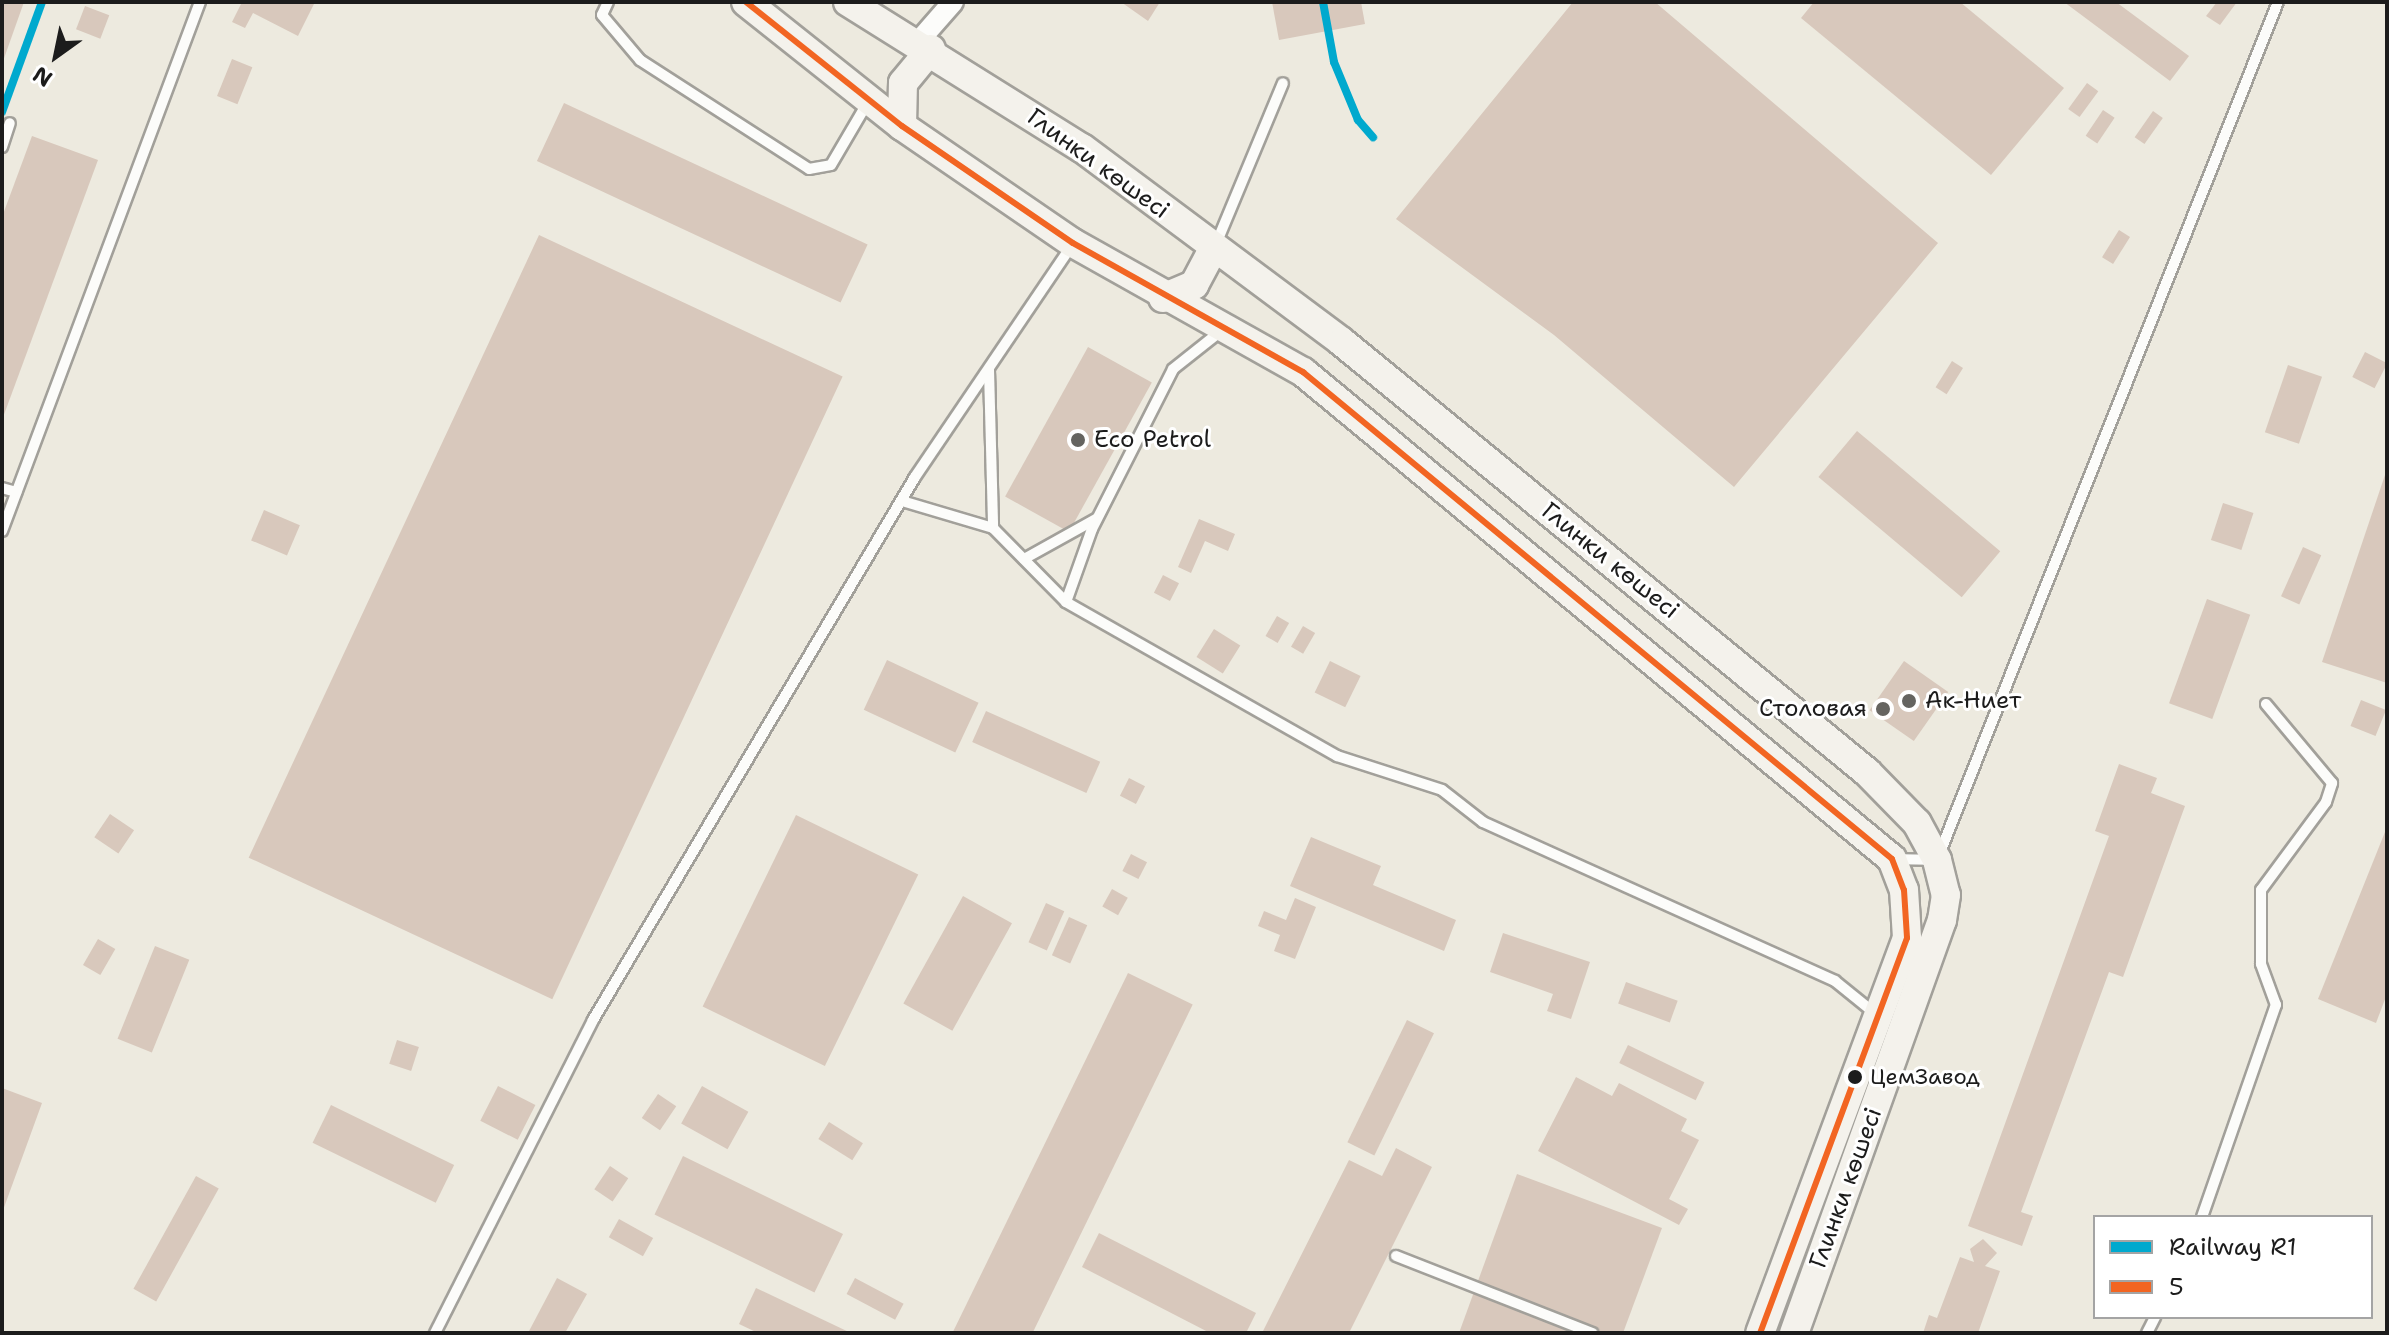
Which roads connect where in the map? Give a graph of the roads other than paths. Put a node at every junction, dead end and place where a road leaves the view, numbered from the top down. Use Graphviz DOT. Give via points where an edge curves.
graph roads {
  1 [pos="200,2"];
  2 [pos="608,2"];
  3 [pos="746,2"];
  4 [pos="848,2"];
  5 [pos="953,2"];
  6 [pos="2278,2"];
  7 [pos="925,46"];
  8 [pos="1283,83"];
  9 [pos="869,100"];
  10 [pos="10,123"];
  11 [pos="902,126"];
  12 [pos="2,147"];
  13 [pos="1073,243"];
  14 [pos="1213,250"];
  15 [pos="1163,298"];
  16 [pos="1221,331"];
  17 [pos="989,368"];
  18 [pos="2,488"];
  19 [pos="16,492"];
  20 [pos="902,501"];
  21 [pos="1097,518"];
  22 [pos="993,528"];
  23 [pos="2,531"];
  24 [pos="1024,559"];
  25 [pos="1066,602"];
  26 [pos="2266,704"];
  27 [pos="1892,859"];
  28 [pos="1937,860"];
  29 [pos="1878,1016"];
  30 [pos="2203,1215"];
  31 [pos="1396,1256"];
  32 [pos="435,1333"];
  33 [pos="1592,1333"];
  34 [pos="1760,1333"];
  35 [pos="1794,1333"];
  1 -- 19 [label="lane"];
  2 -- 9 [label="lane" via="602,15 640,60 809,169 831,165"];
  3 -- 9 [label="main road, Глинки көшесі"];
  4 -- 7 [label="main road, Глинки көшесі"];
  5 -- 7 [label="street"];
  6 -- 28 [label="lane"];
  7 -- 11 [label="main road" via="903,83"];
  7 -- 14 [label="main road, Глинки көшесі" via="1082,148"];
  8 -- 14 [label="lane"];
  9 -- 11 [label="main road, Глинки көшесі"];
  10 -- 12 [label="lane"];
  11 -- 13 [label="main road, Глинки көшесі"];
  13 -- 15 [label="main road, Глинки көшесі"];
  13 -- 17 [label="lane"];
  14 -- 15 [label="main road" via="1194,285"];
  14 -- 28 [label="main road, Глинки көшесі" via="1342,342 1867,772 1917,823"];
  15 -- 16 [label="main road, Глинки көшесі"];
  16 -- 21 [label="lane" via="1173,369"];
  16 -- 27 [label="main road, Глинки көшесі" via="1303,372"];
  17 -- 20 [label="lane"];
  17 -- 22 [label="lane"];
  18 -- 19 [label="lane"];
  19 -- 23 [label="lane"];
  20 -- 22 [label="lane"];
  20 -- 32 [label="lane" via="593,1020"];
  21 -- 24 [label="lane"];
  21 -- 25 [label="lane"];
  22 -- 24 [label="lane"];
  24 -- 25 [label="lane"];
  25 -- 29 [label="lane" via="1337,756 1442,790 1483,822 1835,981"];
  26 -- 30 [label="lane" via="2332,783 2326,802 2261,890 2261,964 2276,1005"];
  27 -- 28 [label="lane"];
  27 -- 29 [label="main road, Глинки көшесі" via="1904,890 1907,938"];
  28 -- 35 [label="main road, Глинки көшесі" via="1946,895 1942,920"];
  29 -- 34 [label="main road, Глинки көшесі"];
  31 -- 33 [label="lane"];
}
